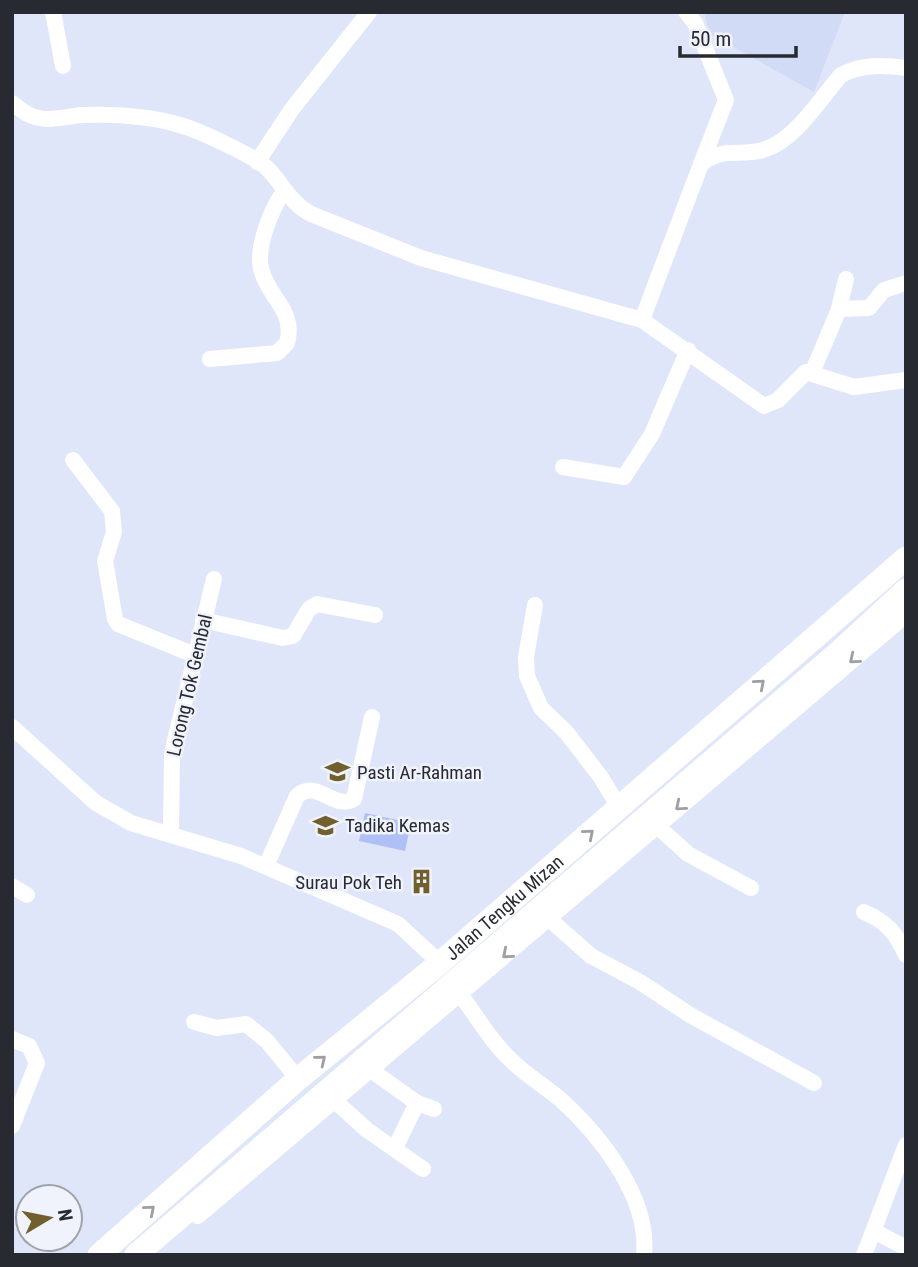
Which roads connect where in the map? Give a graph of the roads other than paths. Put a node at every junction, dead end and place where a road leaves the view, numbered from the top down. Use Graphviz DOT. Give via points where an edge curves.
graph roads {
  1 [pos="53,12"];
  2 [pos="369,12"];
  3 [pos="686,12"];
  4 [pos="63,66"];
  5 [pos="906,68"];
  6 [pos="12,103"];
  7 [pos="257,162"];
  8 [pos="701,164"];
  9 [pos="284,192"];
  10 [pos="846,278"];
  11 [pos="906,284"];
  12 [pos="839,309"];
  13 [pos="642,320"];
  14 [pos="688,350"];
  15 [pos="210,359"];
  16 [pos="812,373"];
  17 [pos="906,380"];
  18 [pos="73,460"];
  19 [pos="563,467"];
  20 [pos="906,558"];
  21 [pos="214,579"];
  22 [pos="906,590"];
  23 [pos="535,605"];
  24 [pos="375,615"];
  25 [pos="906,615"];
  26 [pos="203,620"];
  27 [pos="197,656"];
  28 [pos="372,718"];
  29 [pos="12,727"];
  30 [pos="619,807"];
  31 [pos="657,826"];
  32 [pos="171,834"];
  33 [pos="266,866"];
  34 [pos="12,886"];
  35 [pos="751,888"];
  36 [pos="27,895"];
  37 [pos="864,912"];
  38 [pos="548,918"];
  39 [pos="906,956"];
  40 [pos="440,963"];
  41 [pos="460,994"];
  42 [pos="194,1022"];
  43 [pos="12,1039"];
  44 [pos="371,1070"];
  45 [pos="298,1079"];
  46 [pos="814,1083"];
  47 [pos="335,1101"];
  48 [pos="417,1102"];
  49 [pos="434,1109"];
  50 [pos="12,1126"];
  51 [pos="906,1145"];
  52 [pos="394,1148"];
  53 [pos="423,1169"];
  54 [pos="874,1231"];
  55 [pos="906,1248"];
  56 [pos="99,1255"];
  57 [pos="136,1255"];
  58 [pos="153,1255"];
  59 [pos="644,1255"];
  60 [pos="864,1255"];
  1 -- 4 [label="street"];
  2 -- 7 [label="street" via="292,109"];
  3 -- 8 [label="street" via="695,23 726,100"];
  5 -- 8 [label="street" via="853,69 841,75 777,144 749,152 722,152"];
  6 -- 7 [label="street" via="34,117 47,119 131,116 181,125"];
  7 -- 9 [label="street"];
  8 -- 13 [label="street"];
  9 -- 13 [label="street" via="311,214 421,258"];
  9 -- 15 [label="street" via="270,214 260,259 265,278 289,318 287,343 277,353"];
  10 -- 12 [label="street"];
  11 -- 12 [label="street" via="884,290 869,308"];
  12 -- 16 [label="street"];
  13 -- 14 [label="street"];
  14 -- 16 [label="street" via="764,406 778,400 800,375"];
  14 -- 19 [label="street" via="656,426 624,477"];
  16 -- 17 [label="street" via="854,387"];
  18 -- 27 [label="street" via="112,511 114,532 106,561 118,624"];
  30 -- 20 [label="highway, Jalan Tengku Mizan, one-way"];
  21 -- 26 [label="street, Lorong Tok Gembal"];
  22 -- 57 [label="highway, Jalan Tengku Mizan"];
  23 -- 30 [label="street" via="527,676 541,708 566,732"];
  24 -- 26 [label="street" via="317,604 293,636 283,638"];
  25 -- 31 [label="street, one-way"];
  26 -- 27 [label="street, Lorong Tok Gembal"];
  27 -- 32 [label="street, Lorong Tok Gembal" via="172,753"];
  28 -- 33 [label="street" via="354,799 342,802 304,790 297,796"];
  29 -- 32 [label="street" via="96,803 131,823"];
  40 -- 30 [label="highway, Jalan Tengku Mizan, one-way"];
  31 -- 35 [label="street" via="688,854"];
  31 -- 38 [label="street"];
  32 -- 33 [label="street"];
  33 -- 40 [label="street" via="398,924"];
  34 -- 36 [label="street"];
  37 -- 39 [label="street" via="894,930"];
  38 -- 41 [label="street, one-way"];
  38 -- 46 [label="street" via="591,956"];
  45 -- 40 [label="highway, Jalan Tengku Mizan, one-way"];
  41 -- 44 [label="street"];
  41 -- 59 [label="street" via="503,1053 559,1098 618,1167 636,1201"];
  42 -- 45 [label="street" via="217,1028 246,1024 267,1041"];
  43 -- 50 [label="street" via="29,1046 37,1063"];
  44 -- 47 [label="street"];
  44 -- 48 [label="street"];
  56 -- 45 [label="highway, Jalan Tengku Mizan, one-way"];
  47 -- 52 [label="street"];
  47 -- 58 [label="street"];
  48 -- 49 [label="street"];
  48 -- 52 [label="street"];
  51 -- 54 [label="street"];
  52 -- 53 [label="street"];
  54 -- 55 [label="street"];
  54 -- 60 [label="street"];
}
